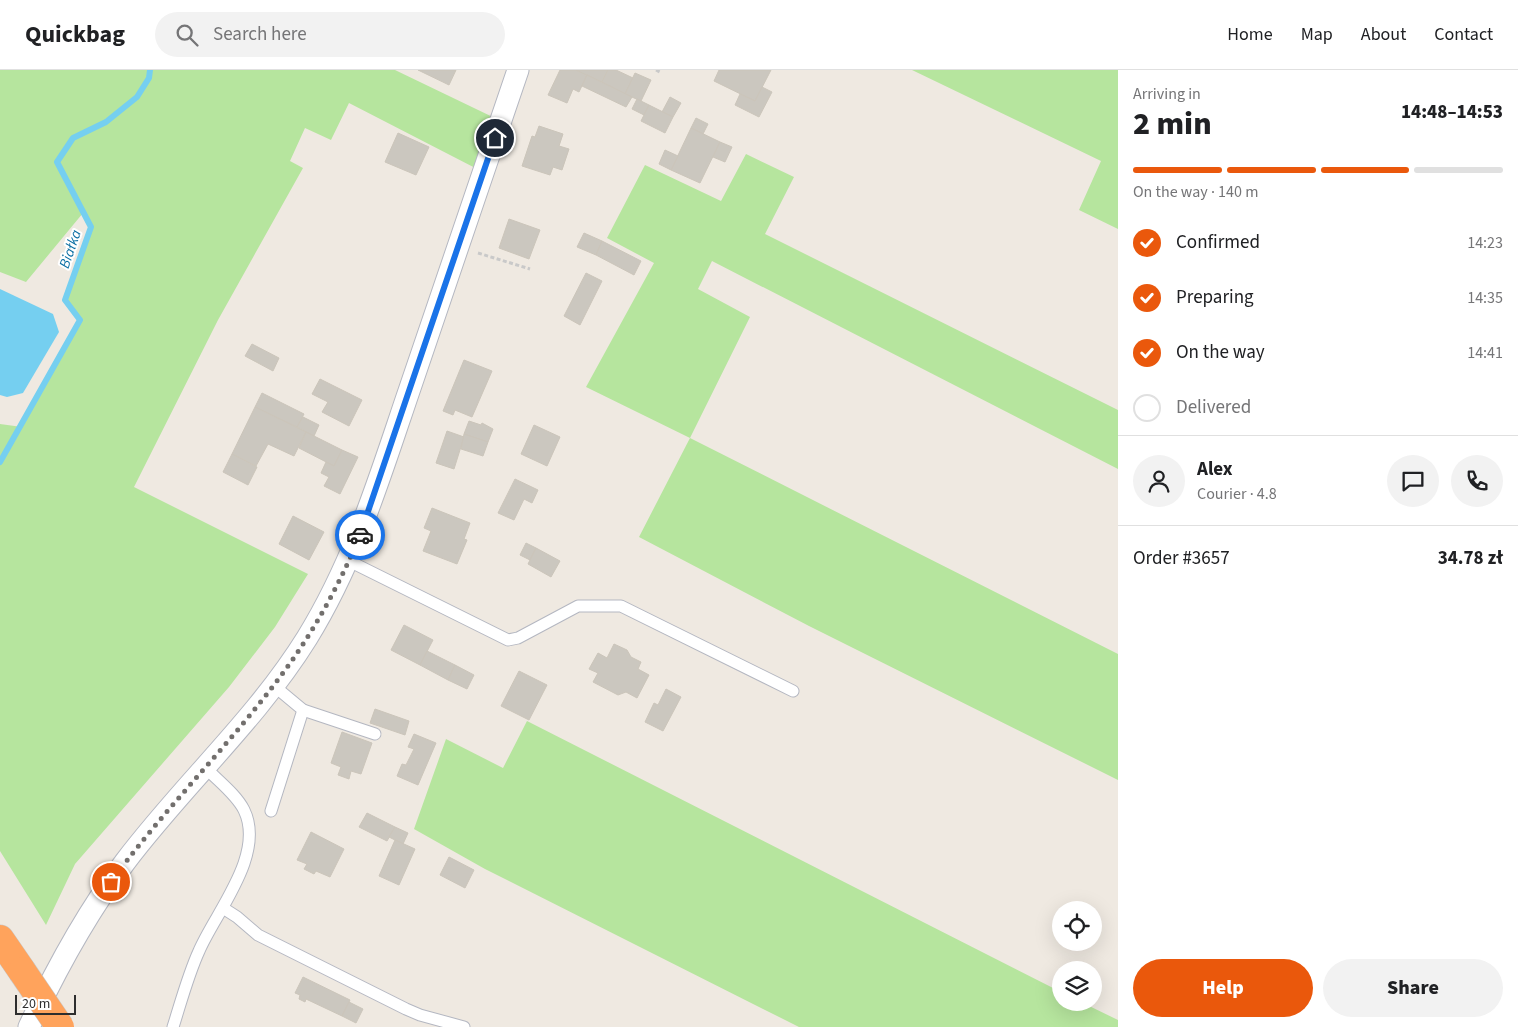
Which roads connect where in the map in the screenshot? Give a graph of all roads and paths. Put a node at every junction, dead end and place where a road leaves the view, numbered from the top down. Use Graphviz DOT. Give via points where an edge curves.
graph roads {
  1 [pos="518,70"];
  2 [pos="458,247"];
  3 [pos="530,269"];
  4 [pos="349,562"];
  5 [pos="273,685"];
  6 [pos="793,690"];
  7 [pos="303,710"];
  8 [pos="375,734"];
  9 [pos="206,768"];
  10 [pos="270,811"];
  11 [pos="223,908"];
  12 [pos="0,939"];
  13 [pos="29,1027"];
  14 [pos="60,1027"];
  15 [pos="173,1027"];
  16 [pos="464,1027"];
  1 -- 2 [label="street"];
  2 -- 3 [label="path"];
  2 -- 4 [label="street"];
  4 -- 5 [label="street" via="306,640"];
  4 -- 6 [label="lane" via="508,640 518,638 578,606 622,606"];
  5 -- 7 [label="lane"];
  5 -- 9 [label="street"];
  7 -- 8 [label="lane"];
  7 -- 10 [label="lane"];
  9 -- 11 [label="lane" via="235,798 248,825 239,877"];
  9 -- 13 [label="street" via="126,861 92,909 56,970"];
  11 -- 15 [label="lane" via="199,951"];
  11 -- 16 [label="lane" via="258,935 406,1009"];
  12 -- 14 [label="highway, bridge"];
}
